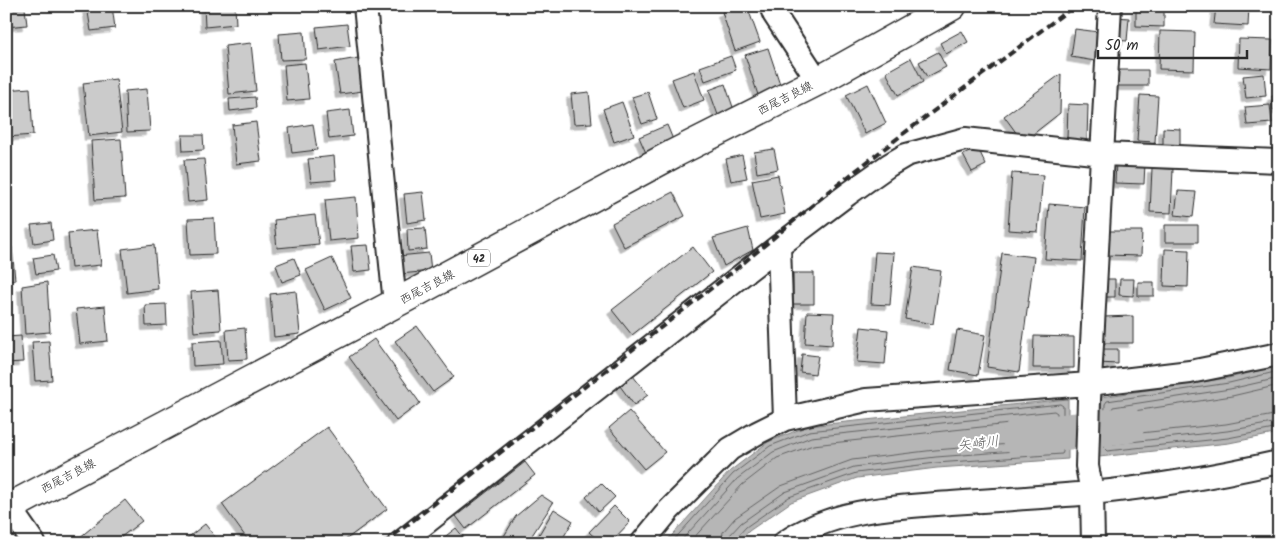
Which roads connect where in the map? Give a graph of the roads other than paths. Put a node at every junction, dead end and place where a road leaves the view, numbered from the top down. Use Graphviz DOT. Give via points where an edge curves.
graph roads {
  1 [pos="365,6"];
  2 [pos="771,6"];
  3 [pos="952,6"];
  4 [pos="1110,6"];
  5 [pos="818,81"];
  6 [pos="1103,154"];
  7 [pos="1279,161"];
  8 [pos="780,246"];
  9 [pos="395,304"];
  10 [pos="1279,354"];
  11 [pos="1089,392"];
  12 [pos="785,419"];
  13 [pos="1279,462"];
  14 [pos="1092,493"];
  15 [pos="8,508"];
  16 [pos="34,543"];
  17 [pos="400,543"];
  18 [pos="642,543"];
  19 [pos="784,543"];
  20 [pos="1093,543"];
  1 -- 9 [label="street"];
  2 -- 5 [label="street"];
  3 -- 5 [label="main road, 西尾吉良線 / 42"];
  4 -- 6 [label="street"];
  5 -- 9 [label="main road, 西尾吉良線 / 42" via="673,154"];
  6 -- 7 [label="street"];
  6 -- 8 [label="street" via="965,139 929,148 888,165"];
  6 -- 11 [label="street"];
  8 -- 12 [label="street"];
  8 -- 17 [label="street"];
  9 -- 15 [label="main road, 西尾吉良線 / 42"];
  10 -- 11 [label="street"];
  11 -- 12 [label="street" via="866,400"];
  11 -- 14 [label="street" via="1087,466"];
  12 -- 18 [label="street" via="730,449 669,510"];
  13 -- 14 [label="street" via="1225,474"];
  14 -- 19 [label="street" via="893,507 838,517 799,532"];
  14 -- 20 [label="street"];
  15 -- 16 [label="street"];
}
